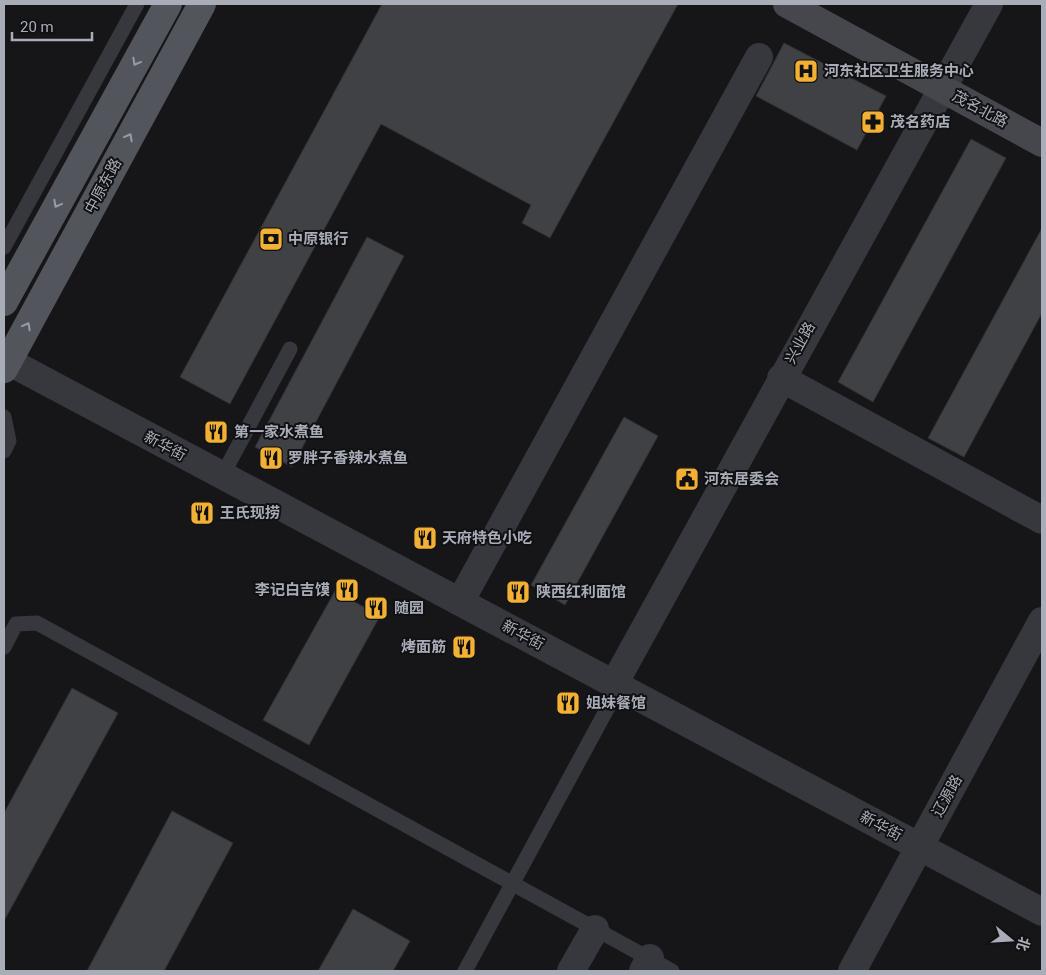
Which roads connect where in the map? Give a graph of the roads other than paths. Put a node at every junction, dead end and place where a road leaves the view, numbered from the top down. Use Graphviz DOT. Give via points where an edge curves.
graph roads {
  1 [pos="137,4"];
  2 [pos="168,4"];
  3 [pos="202,4"];
  4 [pos="787,4"];
  5 [pos="989,4"];
  6 [pos="759,57"];
  7 [pos="942,89"];
  8 [pos="1042,143"];
  9 [pos="4,247"];
  10 [pos="4,302"];
  11 [pos="290,349"];
  12 [pos="5,363"];
  13 [pos="781,378"];
  14 [pos="4,417"];
  15 [pos="4,452"];
  16 [pos="222,476"];
  17 [pos="1042,520"];
  18 [pos="460,602"];
  19 [pos="1042,622"];
  20 [pos="4,647"];
  21 [pos="617,686"];
  22 [pos="920,847"];
  23 [pos="512,884"];
  24 [pos="1042,912"];
  25 [pos="595,929"];
  26 [pos="655,967"];
  27 [pos="465,971"];
  28 [pos="571,971"];
  29 [pos="852,971"];
  1 -- 9 [label="lane"];
  2 -- 10 [label="main road, 中原东路, one-way"];
  12 -- 3 [label="main road, 中原东路, one-way"];
  4 -- 7 [label="street, 茂名北路"];
  5 -- 7 [label="street, 兴业路"];
  6 -- 18 [label="street"];
  7 -- 8 [label="street, 茂名北路"];
  7 -- 13 [label="street, 兴业路"];
  11 -- 16 [label="lane"];
  12 -- 16 [label="street, 新华街"];
  13 -- 17 [label="street"];
  13 -- 21 [label="street, 兴业路"];
  14 -- 15 [label="lane" via="9,442"];
  16 -- 18 [label="street, 新华街"];
  18 -- 21 [label="street, 新华街"];
  19 -- 22 [label="street, 辽源路"];
  20 -- 23 [label="lane" via="16,624 37,623"];
  21 -- 22 [label="street, 新华街"];
  21 -- 23 [label="lane"];
  22 -- 24 [label="street, 新华街"];
  22 -- 29 [label="street, 辽源路"];
  23 -- 25 [label="lane"];
  23 -- 27 [label="lane"];
  25 -- 26 [label="lane"];
  25 -- 28 [label="street"];
}
